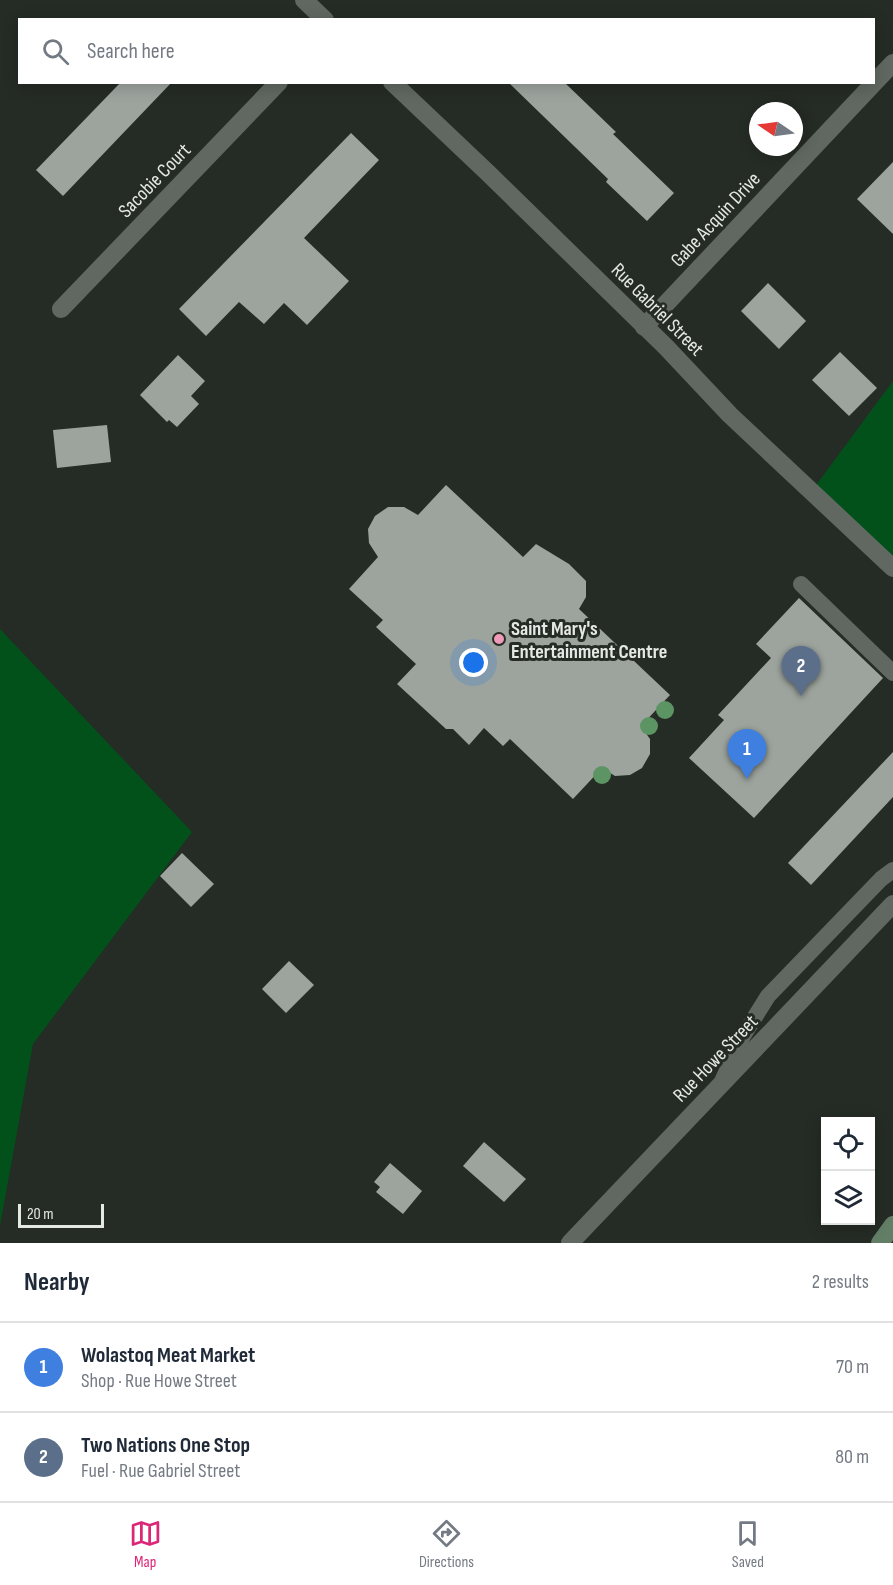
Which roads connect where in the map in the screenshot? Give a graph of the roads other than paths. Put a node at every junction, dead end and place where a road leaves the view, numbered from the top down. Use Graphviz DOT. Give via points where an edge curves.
graph roads {
  1 [pos="304,0"];
  2 [pos="323,18"];
  3 [pos="893,63"];
  4 [pos="875,82"];
  5 [pos="277,84"];
  6 [pos="394,84"];
  7 [pos="873,84"];
  8 [pos="62,309"];
  9 [pos="644,327"];
  10 [pos="893,568"];
  11 [pos="801,584"];
  12 [pos="893,673"];
  13 [pos="893,870"];
  14 [pos="893,904"];
  15 [pos="722,1082"];
  16 [pos="893,1225"];
  17 [pos="570,1243"];
  18 [pos="880,1243"];
  1 -- 2 [label="street"];
  3 -- 4 [label="street, Gabe Acquin Drive"];
  5 -- 8 [label="street, Sacobie Court"];
  6 -- 9 [label="street, Rue Gabriel Street"];
  7 -- 9 [label="street, Gabe Acquin Drive"];
  9 -- 10 [label="street, Rue Gabriel Street" via="730,415"];
  11 -- 12 [label="lane"];
  13 -- 15 [label="lane" via="768,996 742,1036"];
  14 -- 15 [label="street, Rue Howe Street"];
  15 -- 17 [label="street, Rue Howe Street"];
  16 -- 18 [label="main road"];
}
